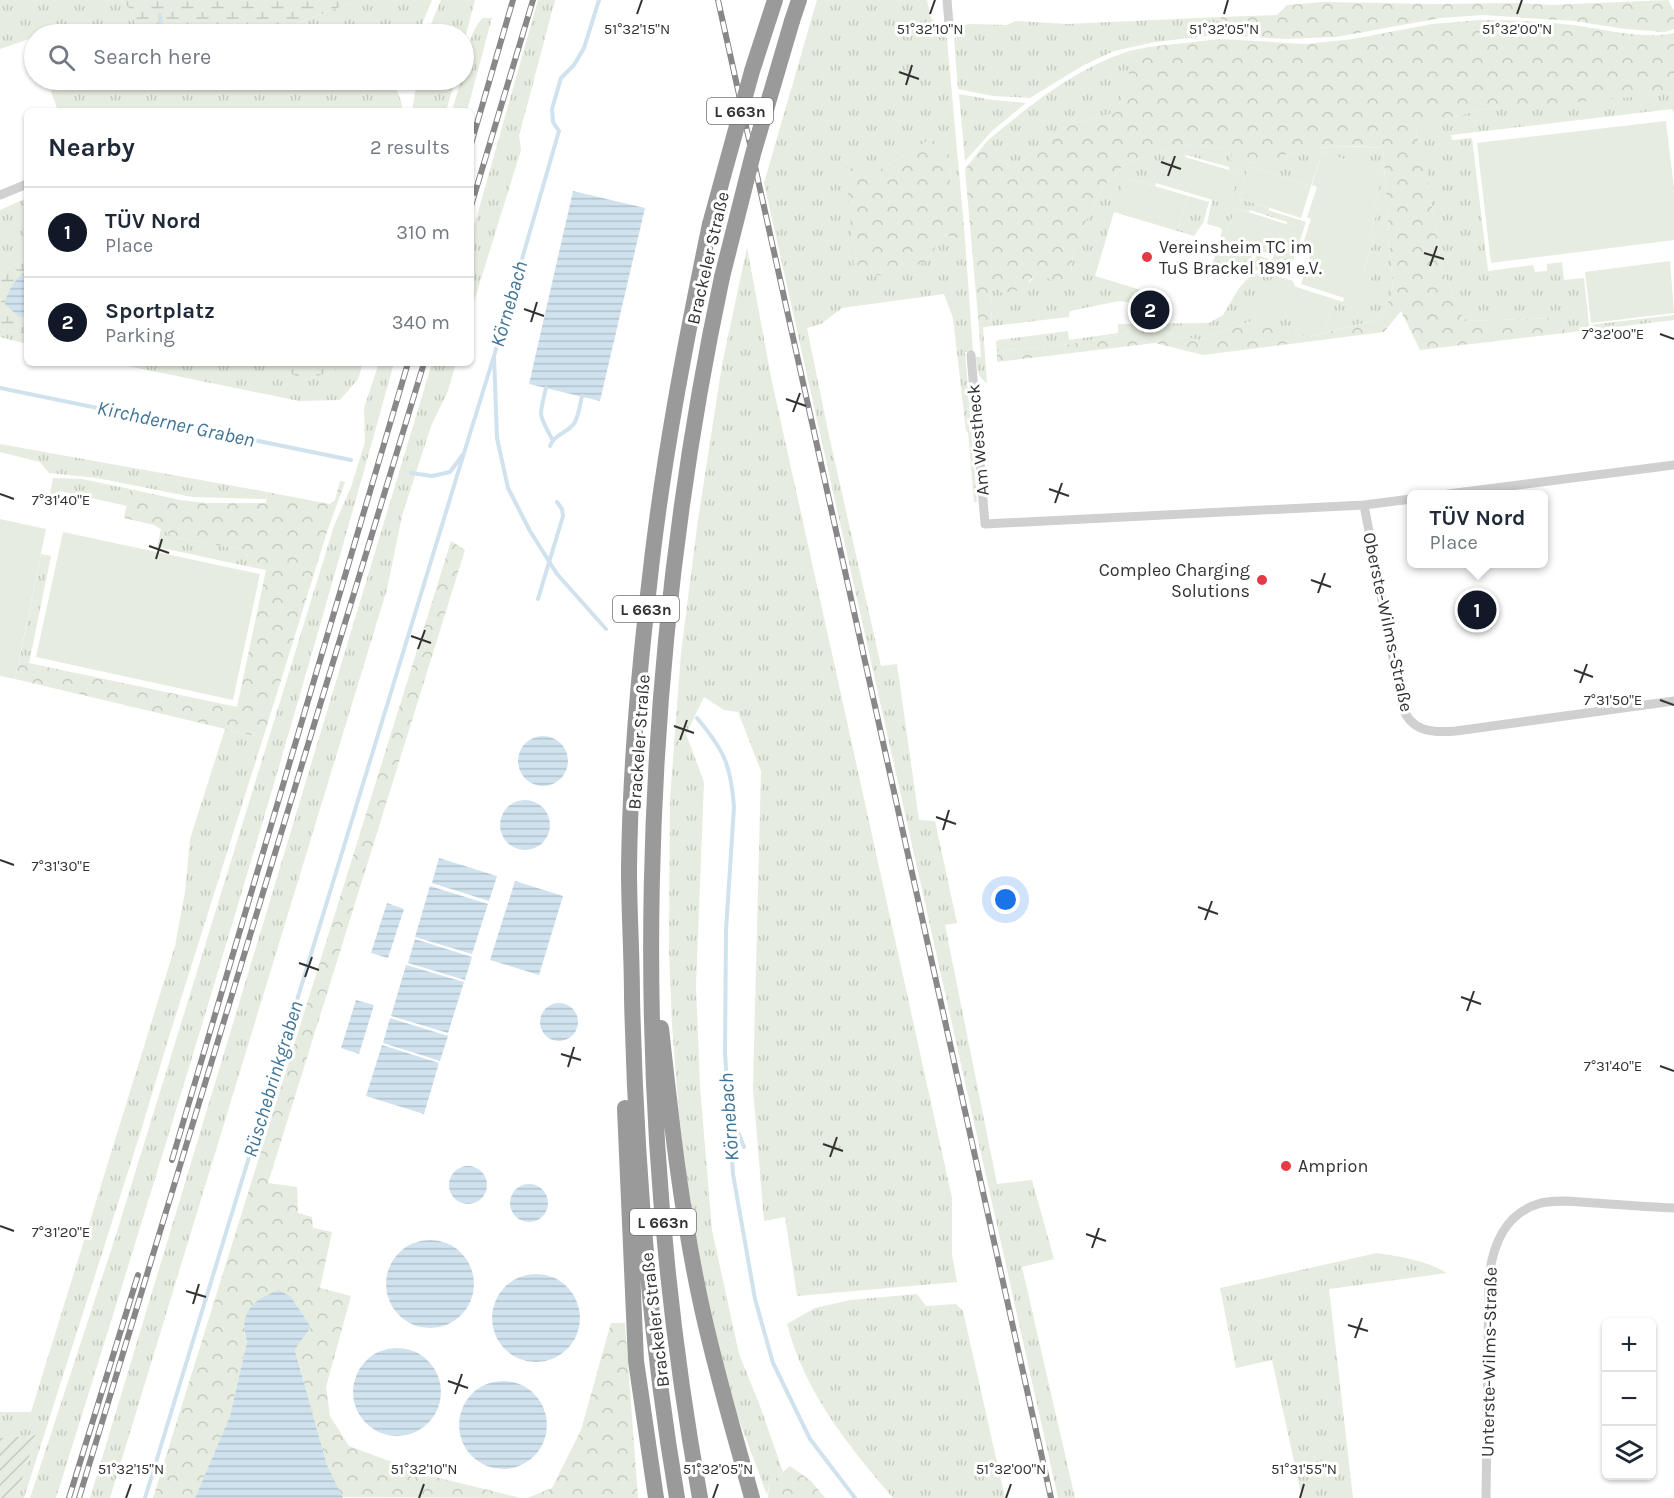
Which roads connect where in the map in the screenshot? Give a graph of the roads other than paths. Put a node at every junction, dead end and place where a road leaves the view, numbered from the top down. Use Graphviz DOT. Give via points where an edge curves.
graph roads {
  1 [pos="775,0"];
  2 [pos="799,0"];
  3 [pos="947,0"];
  4 [pos="949,24"];
  5 [pos="24,184"];
  6 [pos="0,195"];
  7 [pos="972,355"];
  8 [pos="1674,465"];
  9 [pos="1486,490"];
  10 [pos="1407,500"];
  11 [pos="1364,505"];
  12 [pos="1674,701"];
  13 [pos="652,944"];
  14 [pos="632,998"];
  15 [pos="1674,1208"];
  16 [pos="654,1493"];
  17 [pos="677,1498"];
  18 [pos="700,1498"];
  19 [pos="752,1498"];
  20 [pos="1486,1498"];
  1 -- 14 [label="highway, Brackeler Straße / L 663n, bridge" via="710,224 661,490 638,696 632,801"];
  2 -- 13 [label="highway, Brackeler Straße / L 663n, bridge" via="753,154 722,277 694,424 673,574 655,779"];
  3 -- 4 [label="street"];
  5 -- 6 [label="street"];
  7 -- 11 [label="street, Am Westheck" via="985,524"];
  8 -- 9 [label="street"];
  10 -- 11 [label="street"];
  11 -- 12 [label="street, Oberste-Wilms-Straße" via="1402,706 1410,722 1419,728 1456,731"];
  13 -- 18 [label="highway, Brackeler Straße / L 663n" via="652,1056 663,1219 680,1376"];
  13 -- 19 [label="highway" via="671,1124 690,1250 710,1346"];
  14 -- 16 [label="highway" via="624,1048 628,1206 636,1362"];
  14 -- 17 [label="highway, Brackeler Straße / L 663n" via="642,1210"];
  15 -- 20 [label="street, Unterste-Wilms-Straße" via="1540,1203 1502,1230 1489,1277"];
}
